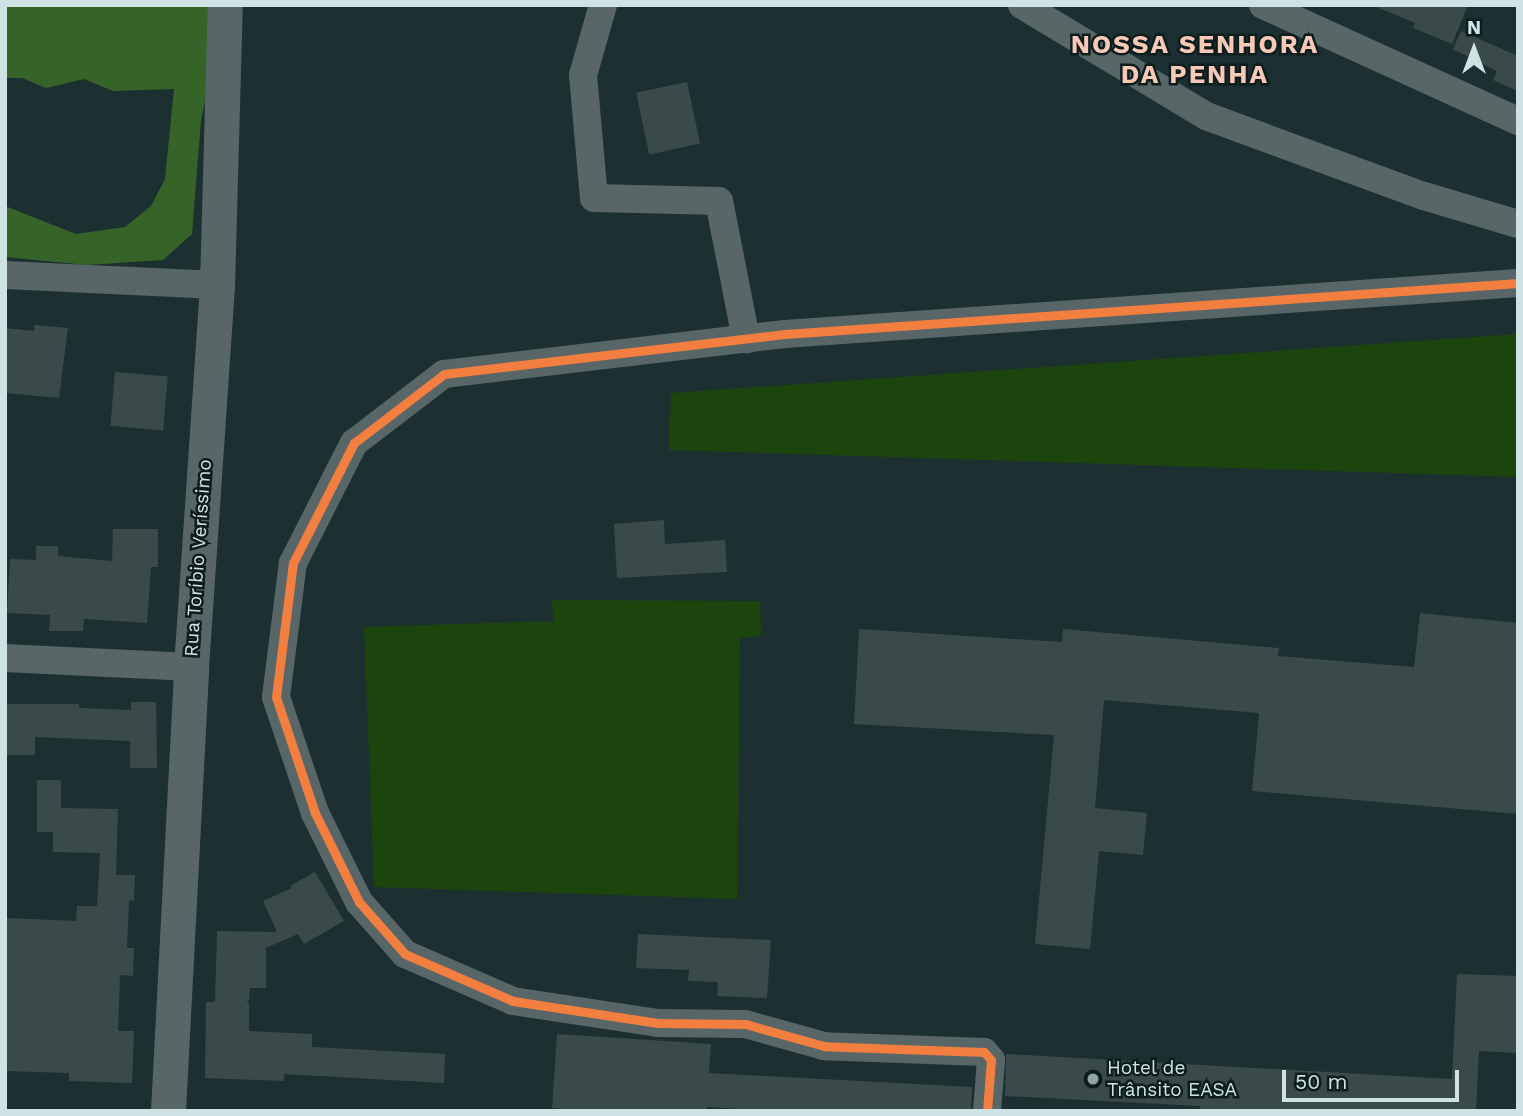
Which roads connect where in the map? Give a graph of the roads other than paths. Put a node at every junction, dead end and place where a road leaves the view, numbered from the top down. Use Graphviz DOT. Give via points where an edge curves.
graph roads {
  1 [pos="225,5"];
  2 [pos="603,5"];
  3 [pos="1022,5"];
  4 [pos="1263,5"];
  5 [pos="1518,121"];
  6 [pos="1518,224"];
  7 [pos="5,275"];
  8 [pos="1518,283"];
  9 [pos="217,285"];
  10 [pos="746,339"];
  11 [pos="5,658"];
  12 [pos="191,667"];
  13 [pos="168,1111"];
  14 [pos="987,1111"];
  1 -- 9 [label="street, Rua Toríbio Veríssimo"];
  2 -- 10 [label="street" via="583,75 594,198 719,201"];
  3 -- 6 [label="street" via="1206,116 1424,196"];
  4 -- 5 [label="street"];
  7 -- 9 [label="street"];
  8 -- 10 [label="street"];
  9 -- 12 [label="street, Rua Toríbio Veríssimo"];
  10 -- 14 [label="street" via="444,374 354,443 293,563 276,697 315,813 359,902 405,954 513,1000 658,1023 745,1024 824,1046 984,1052 991,1060"];
  11 -- 12 [label="street"];
  12 -- 13 [label="street, Rua Toríbio Veríssimo"];
}
